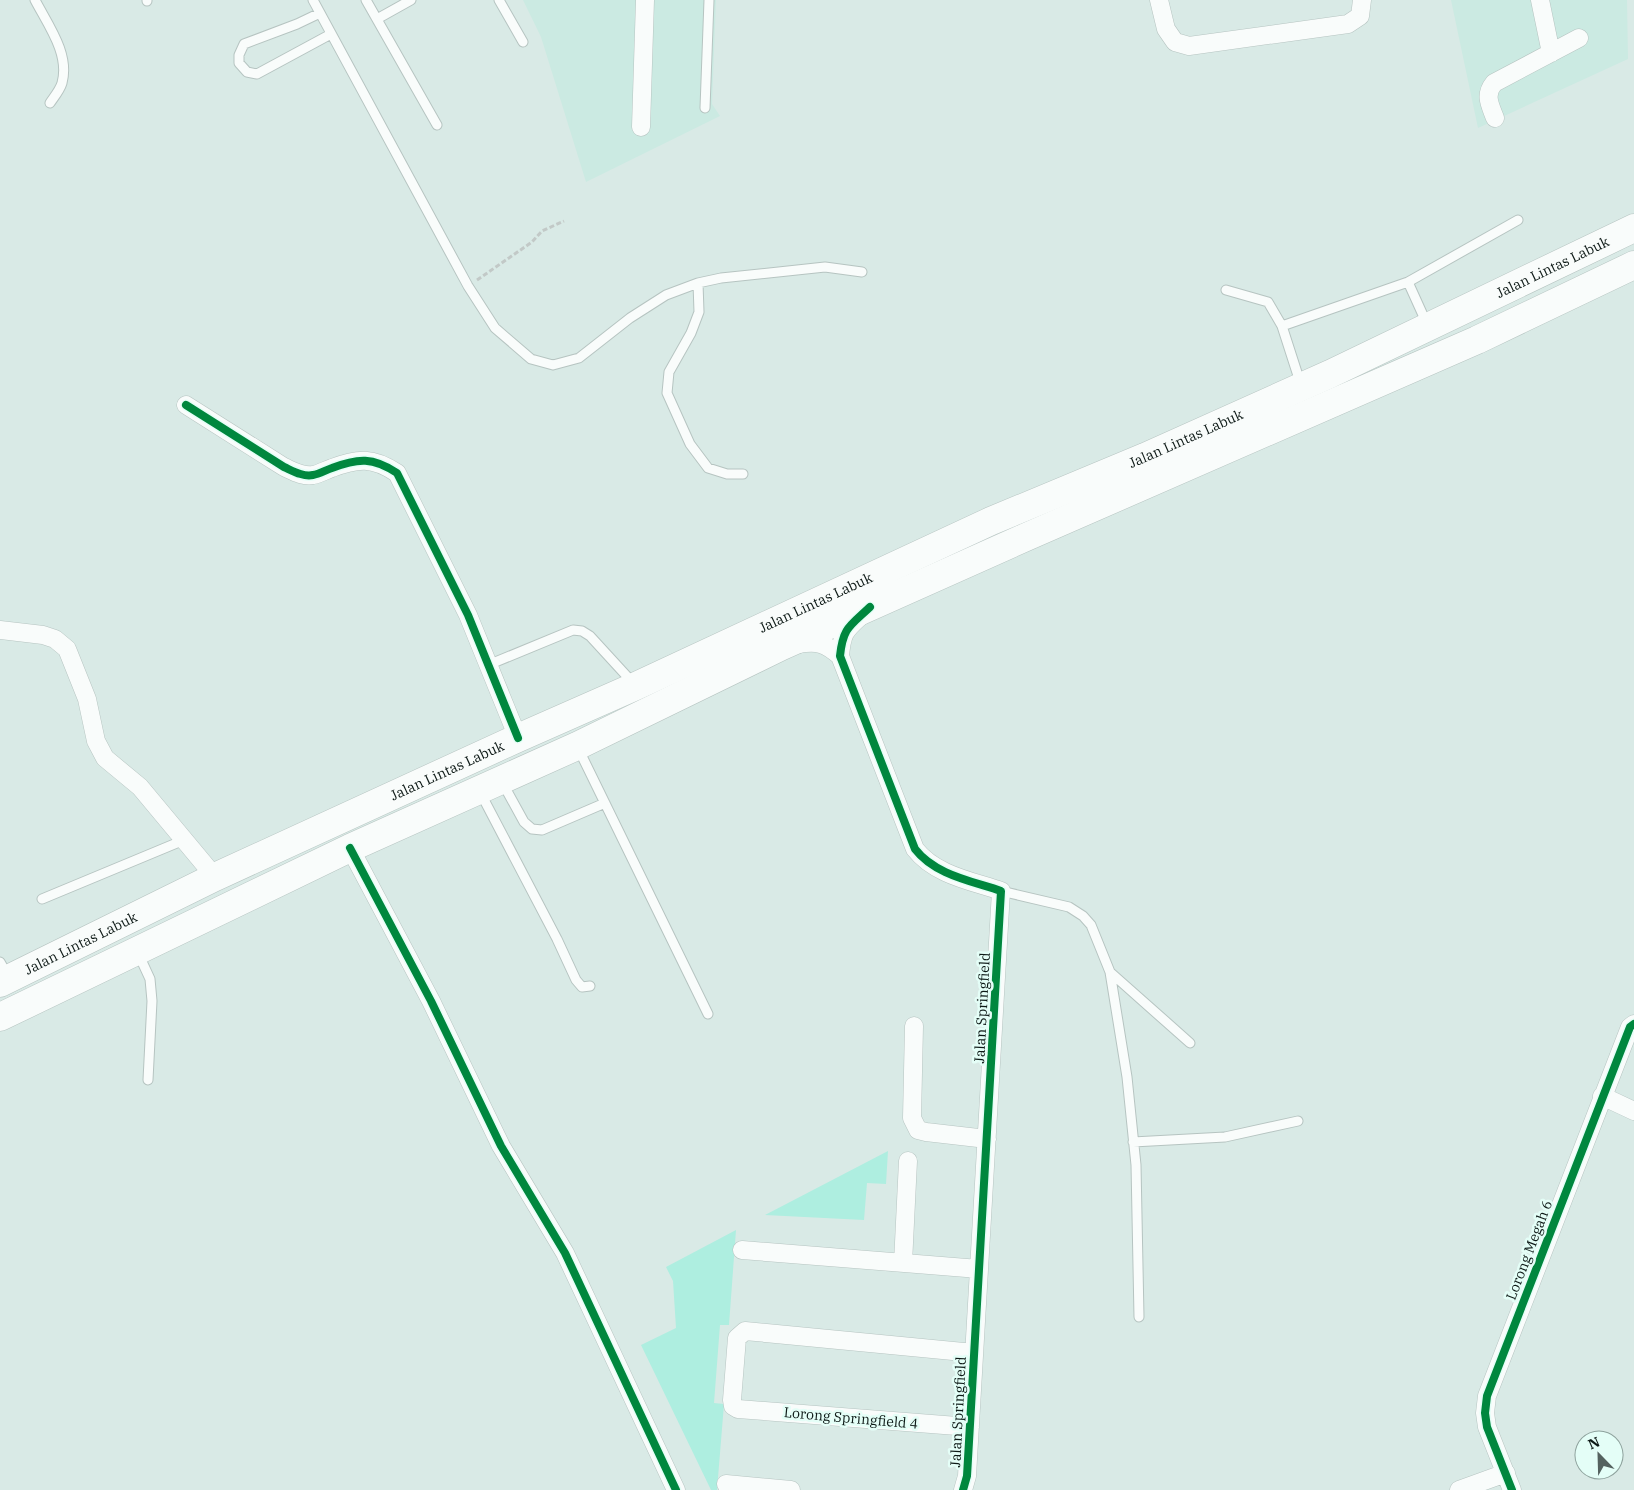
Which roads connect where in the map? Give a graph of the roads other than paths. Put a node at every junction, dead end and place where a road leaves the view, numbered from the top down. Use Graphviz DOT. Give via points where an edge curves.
graph roads {
  1 [pos="35,0"];
  2 [pos="313,0"];
  3 [pos="366,0"];
  4 [pos="411,0"];
  5 [pos="499,0"];
  6 [pos="645,0"];
  7 [pos="709,0"];
  8 [pos="1159,0"];
  9 [pos="1540,0"];
  10 [pos="1361,8"];
  11 [pos="320,13"];
  12 [pos="377,19"];
  13 [pos="331,34"];
  14 [pos="1579,38"];
  15 [pos="523,42"];
  16 [pos="1551,53"];
  17 [pos="50,104"];
  18 [pos="705,108"];
  19 [pos="1495,118"];
  20 [pos="437,125"];
  21 [pos="642,128"];
  22 [pos="1518,220"];
  23 [pos="1634,228"];
  24 [pos="1634,267"];
  25 [pos="862,272"];
  26 [pos="1408,282"];
  27 [pos="698,283"];
  28 [pos="1226,290"];
  29 [pos="1282,326"];
  30 [pos="1428,327"];
  31 [pos="1476,340"];
  32 [pos="1302,387"];
  33 [pos="186,405"];
  34 [pos="1144,457"];
  35 [pos="743,474"];
  36 [pos="870,607"];
  37 [pos="0,630"];
  38 [pos="782,646"];
  39 [pos="840,656"];
  40 [pos="488,665"];
  41 [pos="636,686"];
  42 [pos="518,738"];
  43 [pos="577,746"];
  44 [pos="489,785"];
  45 [pos="605,802"];
  46 [pos="184,840"];
  47 [pos="350,848"];
  48 [pos="215,877"];
  49 [pos="1001,891"];
  50 [pos="42,900"];
  51 [pos="137,951"];
  52 [pos="1110,972"];
  53 [pos="3,975"];
  54 [pos="590,986"];
  55 [pos="708,1014"];
  56 [pos="0,1017"];
  57 [pos="1634,1024"];
  58 [pos="914,1026"];
  59 [pos="1190,1043"];
  60 [pos="148,1080"];
  61 [pos="1602,1096"];
  62 [pos="1634,1111"];
  63 [pos="1298,1121"];
  64 [pos="987,1139"];
  65 [pos="1133,1142"];
  66 [pos="908,1160"];
  67 [pos="742,1250"];
  68 [pos="903,1263"];
  69 [pos="979,1269"];
  70 [pos="1139,1317"];
  71 [pos="974,1353"];
  72 [pos="970,1427"];
  73 [pos="1509,1482"];
  74 [pos="726,1484"];
  75 [pos="676,1490"];
  76 [pos="791,1490"];
  77 [pos="963,1490"];
  78 [pos="1460,1490"];
  1 -- 17 [label="lane" via="61,51 61,85"];
  2 -- 11 [label="lane"];
  3 -- 12 [label="lane"];
  4 -- 12 [label="lane"];
  5 -- 15 [label="lane"];
  6 -- 21 [label="street"];
  7 -- 18 [label="lane"];
  8 -- 10 [label="street" via="1166,29 1175,42 1189,46 1348,24"];
  9 -- 16 [label="street"];
  11 -- 13 [label="lane"];
  11 -- 13 [label="lane" via="244,44 239,64 247,72 257,74"];
  12 -- 20 [label="lane"];
  13 -- 27 [label="lane" via="468,286 495,328 531,358 553,365 579,358 666,295"];
  14 -- 16 [label="street"];
  16 -- 19 [label="street" via="1494,83 1487,97"];
  22 -- 26 [label="lane"];
  23 -- 30 [label="main road, Jalan Lintas Labuk"];
  24 -- 31 [label="main road, Jalan Lintas Labuk"];
  25 -- 27 [label="lane" via="825,267"];
  26 -- 29 [label="lane"];
  26 -- 30 [label="lane"];
  27 -- 35 [label="lane" via="699,312 691,334 669,372 666,392 690,444 708,468 727,474"];
  28 -- 29 [label="lane" via="1268,302"];
  29 -- 32 [label="lane"];
  30 -- 32 [label="main road, Jalan Lintas Labuk"];
  31 -- 34 [label="main road" via="1405,361 1162,464 1154,465"];
  31 -- 36 [label="main road, Jalan Lintas Labuk"];
  32 -- 34 [label="main road, Jalan Lintas Labuk"];
  33 -- 40 [label="street" via="300,474 313,475 346,462 368,459 397,474 468,615"];
  34 -- 41 [label="main road, Jalan Lintas Labuk" via="991,521"];
  36 -- 38 [label="main road, Jalan Lintas Labuk"];
  36 -- 39 [label="street" via="843,635"];
  37 -- 46 [label="street" via="43,634 66,649 86,699 96,741 105,758 140,787"];
  38 -- 39 [label="street" via="812,642 829,647"];
  38 -- 43 [label="main road, Jalan Lintas Labuk"];
  39 -- 49 [label="street" via="915,849 932,866"];
  40 -- 41 [label="lane" via="574,630 582,631"];
  40 -- 42 [label="street"];
  41 -- 42 [label="main road, Jalan Lintas Labuk"];
  42 -- 48 [label="main road, Jalan Lintas Labuk"];
  43 -- 44 [label="main road, Jalan Lintas Labuk"];
  43 -- 45 [label="lane"];
  44 -- 45 [label="lane" via="532,829 542,830"];
  44 -- 47 [label="main road, Jalan Lintas Labuk"];
  44 -- 54 [label="lane" via="576,980 582,987"];
  45 -- 55 [label="lane"];
  46 -- 48 [label="street"];
  46 -- 50 [label="lane"];
  47 -- 51 [label="main road, Jalan Lintas Labuk"];
  47 -- 75 [label="street" via="431,1001 501,1146 564,1253"];
  48 -- 53 [label="main road, Jalan Lintas Labuk"];
  49 -- 52 [label="lane" via="1069,907 1083,916 1091,925"];
  49 -- 64 [label="street, Jalan Springfield"];
  51 -- 56 [label="main road, Jalan Lintas Labuk"];
  51 -- 60 [label="lane" via="150,979"];
  52 -- 59 [label="lane"];
  52 -- 65 [label="lane" via="1127,1077"];
  57 -- 61 [label="street, Lorong Megah 6"];
  58 -- 64 [label="street" via="914,1125 926,1132"];
  61 -- 62 [label="street"];
  61 -- 73 [label="street, Lorong Megah 6" via="1487,1396 1487,1427"];
  63 -- 65 [label="lane" via="1225,1137"];
  64 -- 69 [label="street, Jalan Springfield"];
  65 -- 70 [label="lane"];
  66 -- 68 [label="street"];
  67 -- 68 [label="street"];
  68 -- 69 [label="street"];
  69 -- 71 [label="street, Jalan Springfield"];
  71 -- 72 [label="street, Jalan Springfield"];
  71 -- 72 [label="street, Lorong Springfield 4" via="745,1332 737,1338 733,1406"];
  72 -- 77 [label="street, Jalan Springfield"];
  73 -- 78 [label="street"];
  74 -- 76 [label="street"];
}
